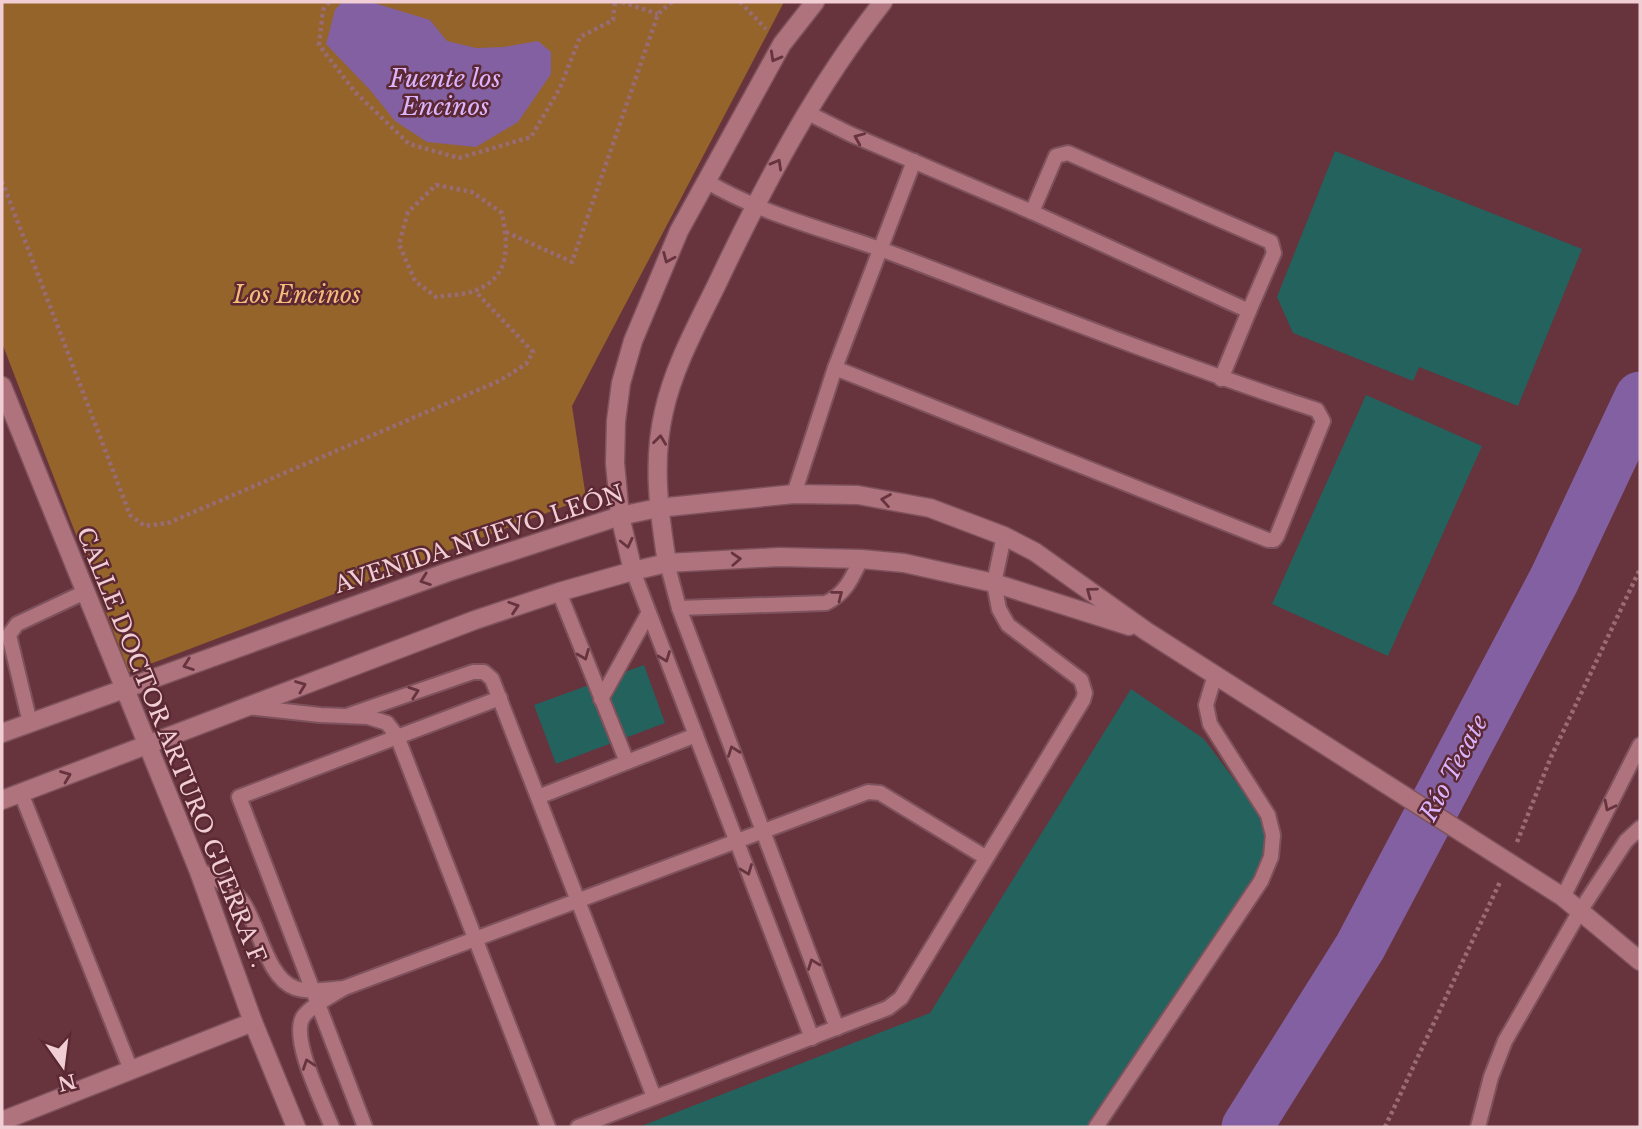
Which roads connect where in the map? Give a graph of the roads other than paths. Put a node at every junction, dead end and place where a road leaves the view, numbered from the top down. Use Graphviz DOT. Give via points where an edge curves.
graph roads {
  1 [pos="815,2"];
  2 [pos="883,2"];
  3 [pos="806,112"];
  4 [pos="914,161"];
  5 [pos="706,181"];
  6 [pos="754,207"];
  7 [pos="1032,212"];
  8 [pos="880,249"];
  9 [pos="1249,311"];
  10 [pos="835,368"];
  11 [pos="1221,379"];
  12 [pos="2,386"];
  13 [pos="794,494"];
  14 [pos="658,508"];
  15 [pos="620,516"];
  16 [pos="1004,536"];
  17 [pos="861,559"];
  18 [pos="667,564"];
  19 [pos="633,570"];
  20 [pos="994,583"];
  21 [pos="85,592"];
  22 [pos="559,592"];
  23 [pos="679,608"];
  24 [pos="648,614"];
  25 [pos="1146,631"];
  26 [pos="1214,675"];
  27 [pos="124,688"];
  28 [pos="500,698"];
  29 [pos="601,699"];
  30 [pos="247,707"];
  31 [pos="349,715"];
  32 [pos="30,723"];
  33 [pos="2,733"];
  34 [pos="696,735"];
  35 [pos="397,736"];
  36 [pos="147,745"];
  37 [pos="1640,745"];
  38 [pos="627,762"];
  39 [pos="21,793"];
  40 [pos="538,797"];
  41 [pos="2,800"];
  42 [pos="1640,828"];
  43 [pos="763,832"];
  44 [pos="737,842"];
  45 [pos="985,857"];
  46 [pos="198,869"];
  47 [pos="1563,897"];
  48 [pos="578,901"];
  49 [pos="1580,911"];
  50 [pos="476,939"];
  51 [pos="1640,961"];
  52 [pos="344,988"];
  53 [pos="313,989"];
  54 [pos="319,1004"];
  55 [pos="253,1022"];
  56 [pos="837,1028"];
  57 [pos="812,1038"];
  58 [pos="131,1070"];
  59 [pos="654,1097"];
  60 [pos="2,1121"];
  61 [pos="296,1127"];
  62 [pos="332,1127"];
  63 [pos="365,1127"];
  64 [pos="548,1127"];
  65 [pos="578,1127"];
  66 [pos="1096,1127"];
  67 [pos="1478,1127"];
  1 -- 5 [label="main road, one-way" via="782,44"];
  2 -- 3 [label="main road"];
  4 -- 3 [label="lane, one-way"];
  6 -- 3 [label="main road, one-way"];
  4 -- 7 [label="lane"];
  4 -- 8 [label="lane"];
  5 -- 6 [label="lane"];
  5 -- 15 [label="main road, one-way" via="679,230 633,341 621,383 615,463"];
  6 -- 8 [label="lane"];
  14 -- 6 [label="main road, one-way" via="657,461 677,367"];
  7 -- 9 [label="lane"];
  7 -- 9 [label="lane" via="1056,156 1068,153 1271,242 1275,253"];
  8 -- 10 [label="lane"];
  8 -- 11 [label="lane"];
  9 -- 11 [label="lane"];
  10 -- 11 [label="lane" via="1274,540 1322,416 1317,410"];
  10 -- 13 [label="lane"];
  12 -- 21 [label="main road, CALLE DOCTOR ARTURO GUERRA F."];
  13 -- 14 [label="main road, AVENIDA NUEVO LEÓN"];
  16 -- 13 [label="main road, AVENIDA NUEVO LEÓN, one-way" via="930,508 858,495"];
  14 -- 15 [label="main road, AVENIDA NUEVO LEÓN"];
  14 -- 18 [label="main road"];
  15 -- 19 [label="main road, one-way"];
  15 -- 27 [label="main road, AVENIDA NUEVO LEÓN, one-way"];
  16 -- 20 [label="lane"];
  25 -- 16 [label="main road, AVENIDA NUEVO LEÓN, one-way" via="1035,552"];
  18 -- 17 [label="main road, one-way" via="779,557"];
  17 -- 20 [label="main road" via="904,563"];
  23 -- 17 [label="lane, one-way" via="826,603 847,589"];
  18 -- 19 [label="main road"];
  18 -- 23 [label="lane"];
  19 -- 22 [label="main road"];
  19 -- 24 [label="lane"];
  20 -- 25 [label="main road"];
  20 -- 45 [label="lane" via="1007,625 1081,680 1085,693"];
  21 -- 27 [label="main road, CALLE DOCTOR ARTURO GUERRA F."];
  21 -- 32 [label="lane" via="17,624 9,635"];
  22 -- 29 [label="lane, one-way"];
  30 -- 22 [label="main road, one-way"];
  43 -- 23 [label="lane, one-way"];
  24 -- 29 [label="lane"];
  24 -- 34 [label="lane, one-way"];
  25 -- 26 [label="main road"];
  26 -- 47 [label="main road"];
  26 -- 66 [label="lane" via="1206,705 1210,724 1268,815 1273,835 1271,857 1261,881"];
  27 -- 32 [label="main road, AVENIDA NUEVO LEÓN"];
  27 -- 36 [label="main road, CALLE DOCTOR ARTURO GUERRA F."];
  31 -- 28 [label="lane, one-way" via="473,672 484,672 492,679"];
  28 -- 35 [label="lane"];
  28 -- 40 [label="lane"];
  29 -- 38 [label="lane"];
  30 -- 31 [label="lane"];
  30 -- 36 [label="main road"];
  31 -- 35 [label="lane" via="387,723"];
  32 -- 33 [label="main road, AVENIDA NUEVO LEÓN"];
  34 -- 38 [label="lane"];
  34 -- 44 [label="lane"];
  35 -- 50 [label="lane"];
  35 -- 53 [label="lane" via="239,797"];
  39 -- 36 [label="main road, one-way"];
  36 -- 46 [label="main road, CALLE DOCTOR ARTURO GUERRA F."];
  37 -- 47 [label="lane, one-way"];
  38 -- 40 [label="lane"];
  39 -- 41 [label="main road"];
  39 -- 58 [label="lane"];
  40 -- 48 [label="lane"];
  42 -- 49 [label="lane" via="1626,841"];
  43 -- 44 [label="lane"];
  43 -- 45 [label="lane" via="874,791"];
  56 -- 43 [label="lane, one-way"];
  44 -- 48 [label="lane"];
  44 -- 57 [label="lane, one-way"];
  45 -- 56 [label="lane" via="895,1004"];
  46 -- 53 [label="lane" via="241,899 278,976 295,988"];
  46 -- 55 [label="main road, CALLE DOCTOR ARTURO GUERRA F."];
  47 -- 49 [label="main road"];
  48 -- 50 [label="lane"];
  48 -- 59 [label="lane"];
  49 -- 51 [label="main road"];
  49 -- 67 [label="lane" via="1505,1041"];
  50 -- 52 [label="lane"];
  50 -- 64 [label="lane"];
  52 -- 53 [label="lane"];
  52 -- 54 [label="lane"];
  53 -- 54 [label="lane"];
  62 -- 54 [label="lane, one-way" via="305,1058 299,1029 304,1015"];
  54 -- 63 [label="lane"];
  55 -- 58 [label="main road"];
  55 -- 61 [label="main road, CALLE DOCTOR ARTURO GUERRA F."];
  56 -- 57 [label="lane"];
  57 -- 59 [label="lane"];
  58 -- 60 [label="main road"];
  59 -- 65 [label="lane"];
}
